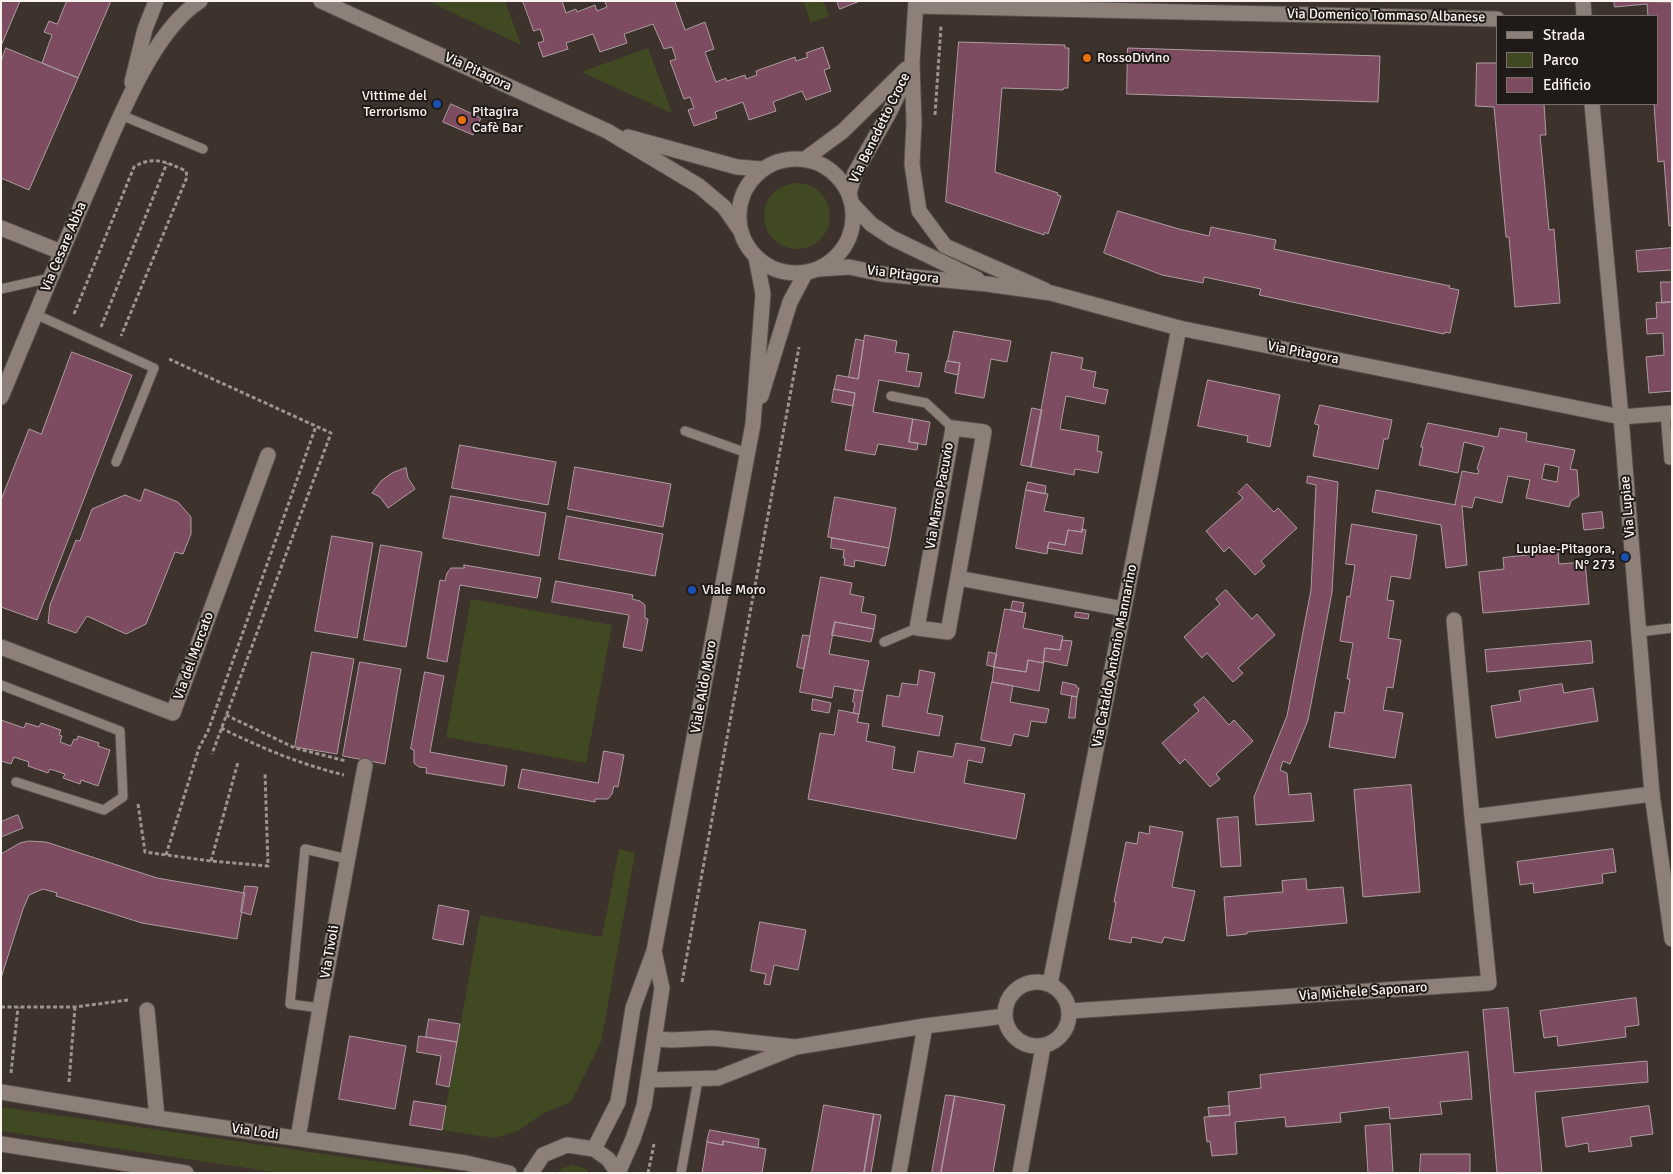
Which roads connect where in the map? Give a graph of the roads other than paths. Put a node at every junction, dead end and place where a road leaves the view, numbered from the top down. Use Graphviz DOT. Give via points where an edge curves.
graph roads {
  1 [pos="156,1"];
  2 [pos="200,1"];
  3 [pos="321,1"];
  4 [pos="335,1"];
  5 [pos="1583,1"];
  6 [pos="916,4"];
  7 [pos="349,13"];
  8 [pos="1584,15"];
  9 [pos="1496,19"];
  10 [pos="912,63"];
  11 [pos="129,98"];
  12 [pos="1592,105"];
  13 [pos="122,115"];
  14 [pos="607,131"];
  15 [pos="203,150"];
  16 [pos="805,159"];
  17 [pos="762,169"];
  18 [pos="851,198"];
  19 [pos="1,228"];
  20 [pos="740,230"];
  21 [pos="61,252"];
  22 [pos="756,257"];
  23 [pos="813,270"];
  24 [pos="50,278"];
  25 [pos="987,284"];
  26 [pos="1,289"];
  27 [pos="1051,293"];
  28 [pos="35,314"];
  29 [pos="1179,328"];
  30 [pos="892,396"];
  31 [pos="1,397"];
  32 [pos="1668,413"];
  33 [pos="1621,417"];
  34 [pos="753,424"];
  35 [pos="953,428"];
  36 [pos="685,431"];
  37 [pos="747,453"];
  38 [pos="268,455"];
  39 [pos="1672,460"];
  40 [pos="116,462"];
  41 [pos="958,578"];
  42 [pos="1124,609"];
  43 [pos="1454,620"];
  44 [pos="917,628"];
  45 [pos="1672,628"];
  46 [pos="1639,632"];
  47 [pos="884,642"];
  48 [pos="1,647"];
  49 [pos="1,685"];
  50 [pos="365,766"];
  51 [pos="16,782"];
  52 [pos="1652,794"];
  53 [pos="1472,817"];
  54 [pos="347,859"];
  55 [pos="1672,939"];
  56 [pos="654,951"];
  57 [pos="1050,984"];
  58 [pos="320,1008"];
  59 [pos="148,1010"];
  60 [pos="1070,1011"];
  61 [pos="1005,1016"];
  62 [pos="925,1026"];
  63 [pos="655,1038"];
  64 [pos="1043,1046"];
  65 [pos="796,1047"];
  66 [pos="648,1080"];
  67 [pos="698,1080"];
  68 [pos="1,1092"];
  69 [pos="157,1118"];
  70 [pos="298,1138"];
  71 [pos="1,1144"];
  72 [pos="594,1148"];
  73 [pos="186,1173"];
  74 [pos="509,1173"];
  75 [pos="531,1173"];
  76 [pos="618,1173"];
  77 [pos="681,1173"];
  78 [pos="899,1173"];
  79 [pos="1020,1173"];
  1 -- 11 [label="street, Via Cesare Abba" via="145,28"];
  2 -- 11 [label="street, Via Cesare Abba" via="163,38"];
  3 -- 7 [label="street, Via Pitagora"];
  4 -- 7 [label="street, Via Pitagora"];
  5 -- 8 [label="street"];
  6 -- 9 [label="street, Via Domenico Tommaso Albanese"];
  6 -- 10 [label="street, Via Benedetto Croce"];
  7 -- 14 [label="street, Via Pitagora"];
  10 -- 16 [label="street, Via Benedetto Croce" via="843,131"];
  10 -- 18 [label="street, Via Benedetto Croce" via="890,112 855,173"];
  10 -- 27 [label="street, Via Benedetto Croce" via="912,164 919,211 945,246"];
  11 -- 13 [label="street, Via Cesare Abba"];
  12 -- 33 [label="street, Via Lupiae"];
  13 -- 15 [label="lane"];
  13 -- 21 [label="street, Via Cesare Abba"];
  14 -- 17 [label="street, Via Pitagora" via="737,167"];
  14 -- 20 [label="street, Via Pitagora" via="699,186 724,207"];
  16 -- 17 [label="street, Via Pitagora" via="790,158"];
  16 -- 18 [label="street, Via Pitagora" via="831,171"];
  17 -- 20 [label="street, Via Pitagora" via="742,196 738,213"];
  18 -- 23 [label="street" via="853,223 847,242 835,257"];
  18 -- 25 [label="street, Via Pitagora" via="871,224 892,238"];
  19 -- 21 [label="street"];
  20 -- 22 [label="street, Via Pitagora"];
  21 -- 24 [label="street, Via Cesare Abba"];
  22 -- 23 [label="street, Via Pitagora" via="771,268 788,273"];
  22 -- 34 [label="street, Viale Aldo Moro" via="763,294"];
  23 -- 25 [label="street, Via Pitagora" via="849,267 882,274"];
  23 -- 34 [label="street, Viale Aldo Moro" via="790,302"];
  24 -- 26 [label="lane"];
  24 -- 28 [label="street, Via Cesare Abba"];
  25 -- 27 [label="street, Via Pitagora"];
  27 -- 29 [label="street, Via Pitagora"];
  28 -- 31 [label="street, Via Cesare Abba"];
  28 -- 40 [label="lane" via="154,368"];
  29 -- 33 [label="street, Via Pitagora"];
  29 -- 42 [label="street, Via Cataldo Antonio Mannarino"];
  30 -- 35 [label="lane" via="926,403"];
  32 -- 33 [label="street, Via Pitagora"];
  32 -- 39 [label="lane" via="1669,460"];
  33 -- 46 [label="street, Via Lupiae"];
  34 -- 37 [label="street, Viale Aldo Moro"];
  35 -- 41 [label="street, Via Marco Pacuvio" via="984,432"];
  35 -- 44 [label="street, Via Marco Pacuvio"];
  36 -- 37 [label="lane"];
  37 -- 56 [label="street, Viale Aldo Moro"];
  38 -- 48 [label="street, Via del Mercato" via="173,713"];
  41 -- 42 [label="street"];
  41 -- 44 [label="street, Via Marco Pacuvio" via="948,632"];
  42 -- 57 [label="street, Via Cataldo Antonio Mannarino"];
  43 -- 53 [label="street, Via Michele Saponaro"];
  44 -- 47 [label="lane"];
  45 -- 46 [label="lane"];
  46 -- 52 [label="street, Via Lupiae"];
  49 -- 51 [label="lane" via="120,732 123,797 104,810"];
  50 -- 54 [label="street, Via Tivoli"];
  52 -- 53 [label="street"];
  52 -- 55 [label="street, Via Lupiae"];
  53 -- 60 [label="street, Via Michele Saponaro" via="1489,983"];
  54 -- 58 [label="street, Via Tivoli"];
  54 -- 58 [label="lane" via="305,849 290,1004"];
  56 -- 63 [label="street, Viale Aldo Moro" via="662,988"];
  56 -- 72 [label="street, Viale Aldo Moro" via="633,1008 618,1102"];
  57 -- 60 [label="street" via="1067,1000"];
  57 -- 61 [label="street" via="1037,982 1014,992 1007,1003"];
  58 -- 70 [label="street, Via Tivoli"];
  59 -- 69 [label="street"];
  60 -- 64 [label="street" via="1069,1023 1063,1034 1055,1042"];
  61 -- 62 [label="street"];
  61 -- 64 [label="street" via="1008,1030 1017,1040 1030,1046"];
  62 -- 65 [label="street"];
  62 -- 78 [label="street"];
  63 -- 65 [label="street" via="713,1038"];
  63 -- 66 [label="street, Viale Aldo Moro"];
  64 -- 79 [label="street"];
  65 -- 67 [label="street" via="718,1078"];
  66 -- 67 [label="street"];
  66 -- 76 [label="street, Viale Aldo Moro" via="644,1106"];
  67 -- 77 [label="lane"];
  68 -- 69 [label="street, Via Lodi"];
  69 -- 70 [label="street, Via Lodi"];
  70 -- 74 [label="street, Via Lodi" via="466,1163"];
  71 -- 73 [label="street"];
  72 -- 75 [label="street" via="568,1145 543,1155"];
  72 -- 76 [label="street, Viale Aldo Moro"];
}
